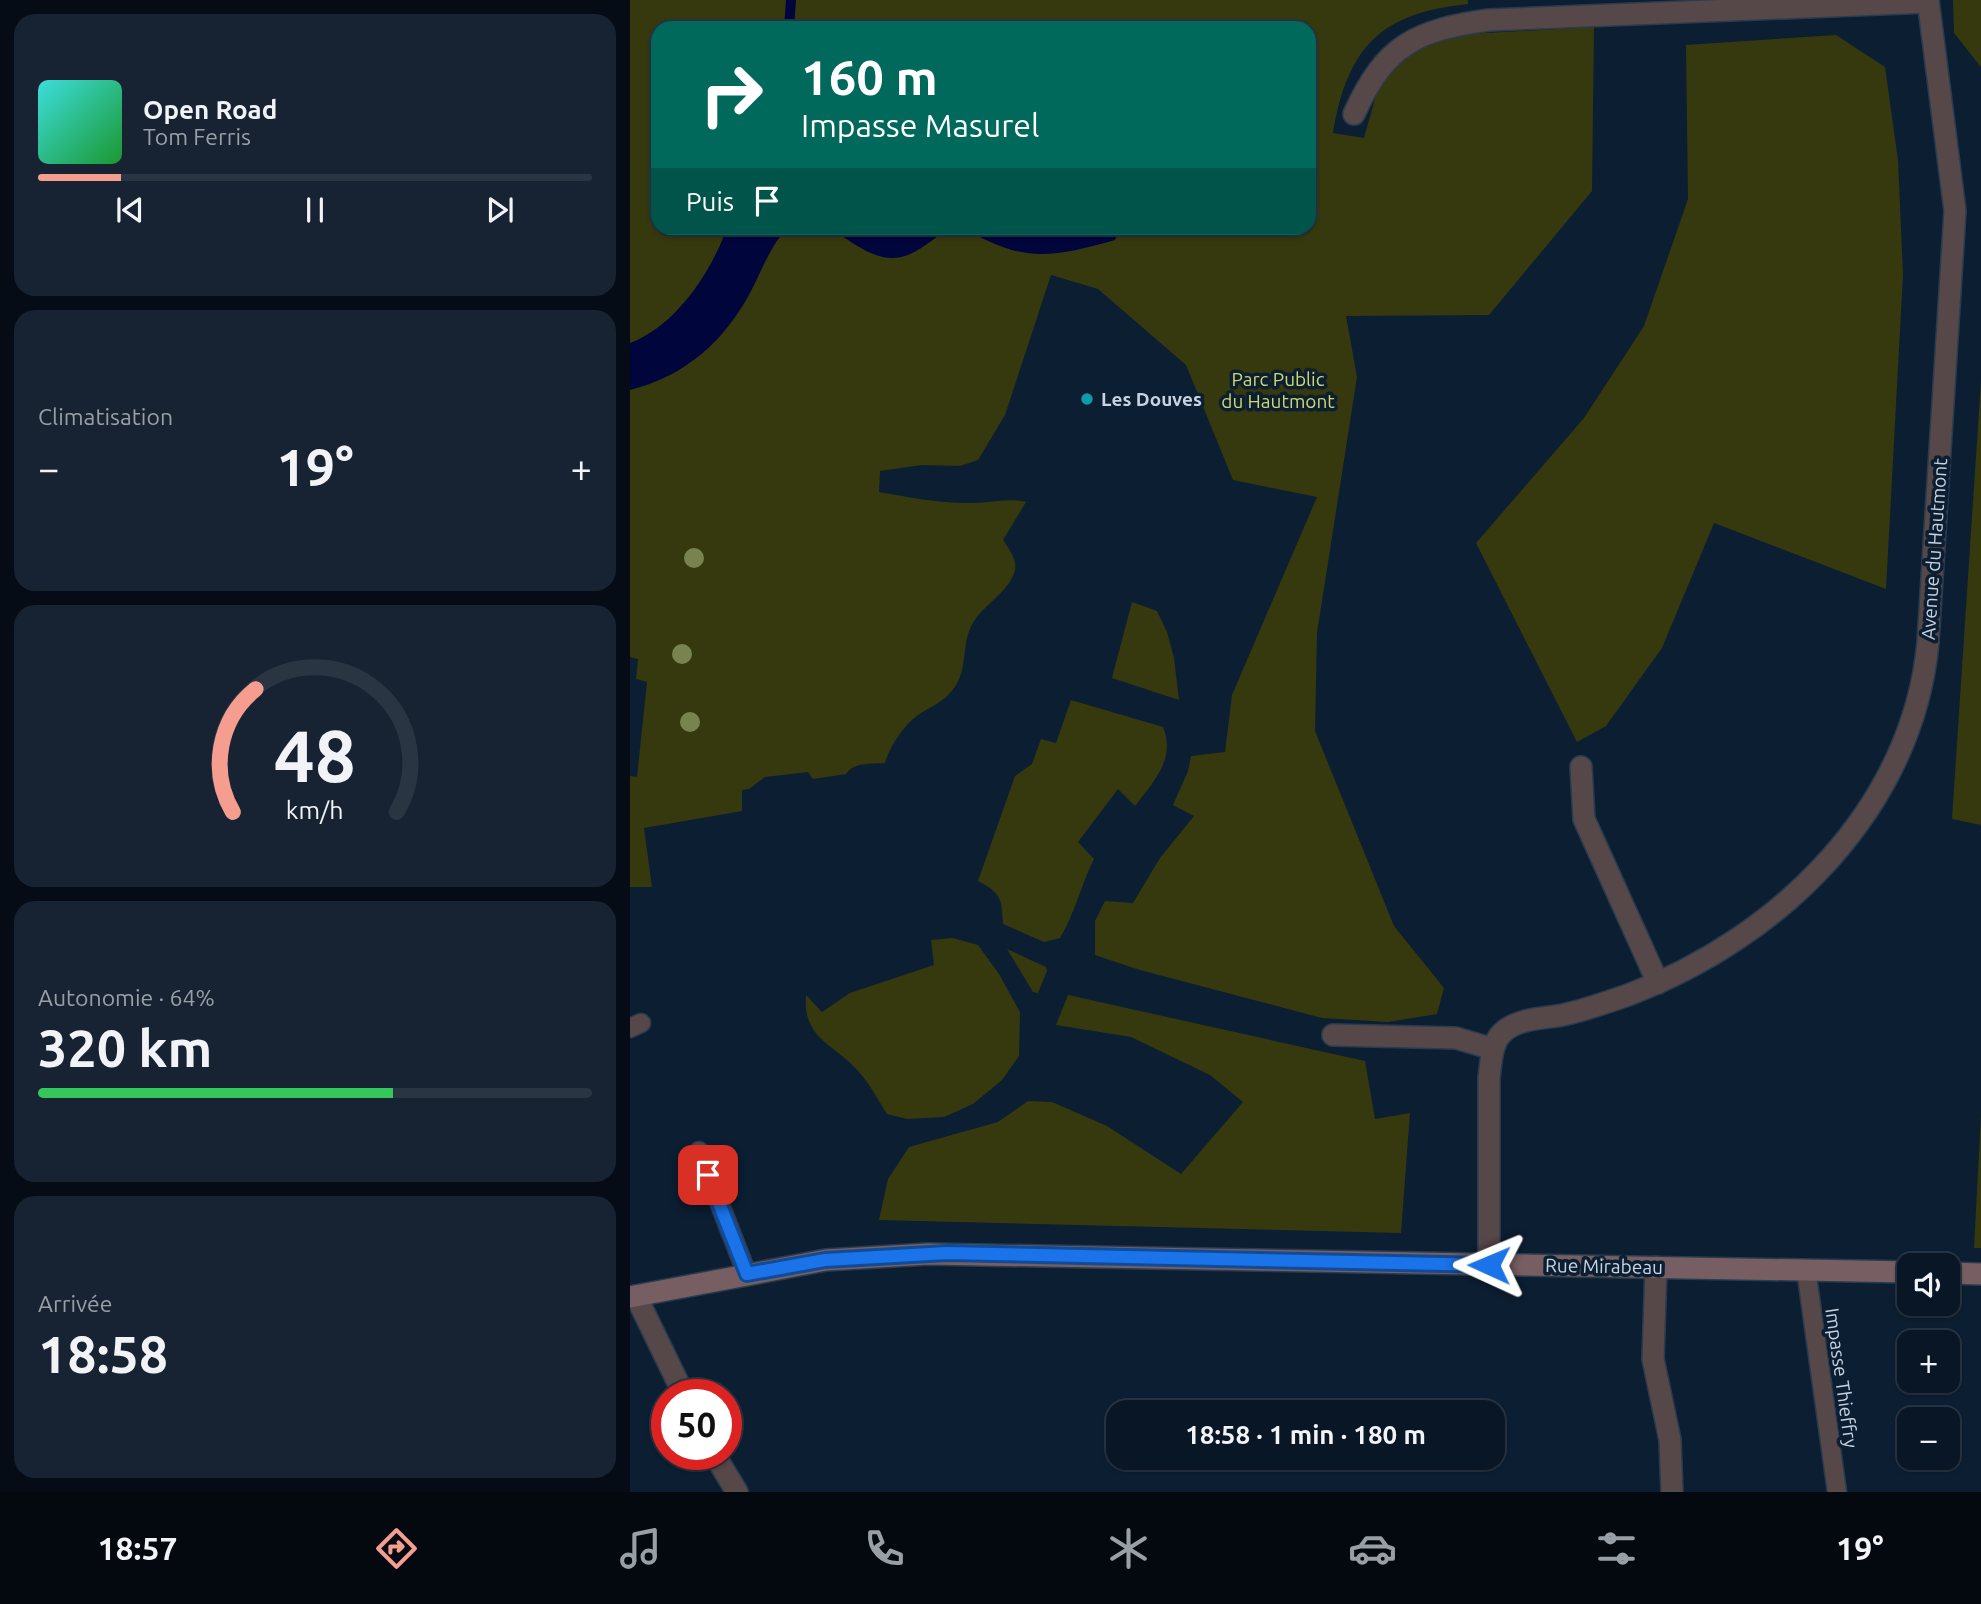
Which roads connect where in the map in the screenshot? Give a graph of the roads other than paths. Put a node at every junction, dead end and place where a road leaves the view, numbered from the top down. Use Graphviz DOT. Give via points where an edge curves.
graph roads {
  1 [pos="1928,1"];
  2 [pos="1354,114"];
  3 [pos="1581,766"];
  4 [pos="1658,983"];
  5 [pos="1333,1035"];
  6 [pos="1493,1049"];
  7 [pos="698,1151"];
  8 [pos="1489,1265"];
  9 [pos="1656,1267"];
  10 [pos="1806,1269"];
  11 [pos="1897,1272"];
  12 [pos="1960,1273"];
  13 [pos="747,1274"];
  14 [pos="1981,1274"];
  15 [pos="633,1296"];
  16 [pos="676,1379"];
  17 [pos="724,1470"];
  18 [pos="737,1492"];
  19 [pos="1672,1492"];
  20 [pos="1836,1492"];
  1 -- 2 [label="street, Avenue du Hautmont" via="1489,20 1439,28 1405,44 1388,60"];
  1 -- 4 [label="street, Avenue du Hautmont" via="1955,211 1927,654 1912,726 1865,815 1805,884 1744,934"];
  3 -- 4 [label="street" via="1584,819"];
  4 -- 6 [label="street, Avenue du Hautmont" via="1589,1008 1518,1024 1502,1034"];
  5 -- 6 [label="street" via="1456,1038"];
  6 -- 8 [label="street"];
  7 -- 13 [label="lane"];
  8 -- 9 [label="main road, Rue Mirabeau"];
  8 -- 13 [label="main road, Rue Mirabeau" via="966,1253 825,1260"];
  9 -- 10 [label="main road, Rue Mirabeau"];
  9 -- 19 [label="street" via="1653,1359 1670,1440"];
  10 -- 11 [label="main road, Rue Mirabeau"];
  10 -- 20 [label="lane, Impasse Thieffry"];
  12 -- 14 [label="main road"];
  13 -- 15 [label="main road, Rue Mirabeau"];
  15 -- 16 [label="street"];
  17 -- 18 [label="street"];
}
